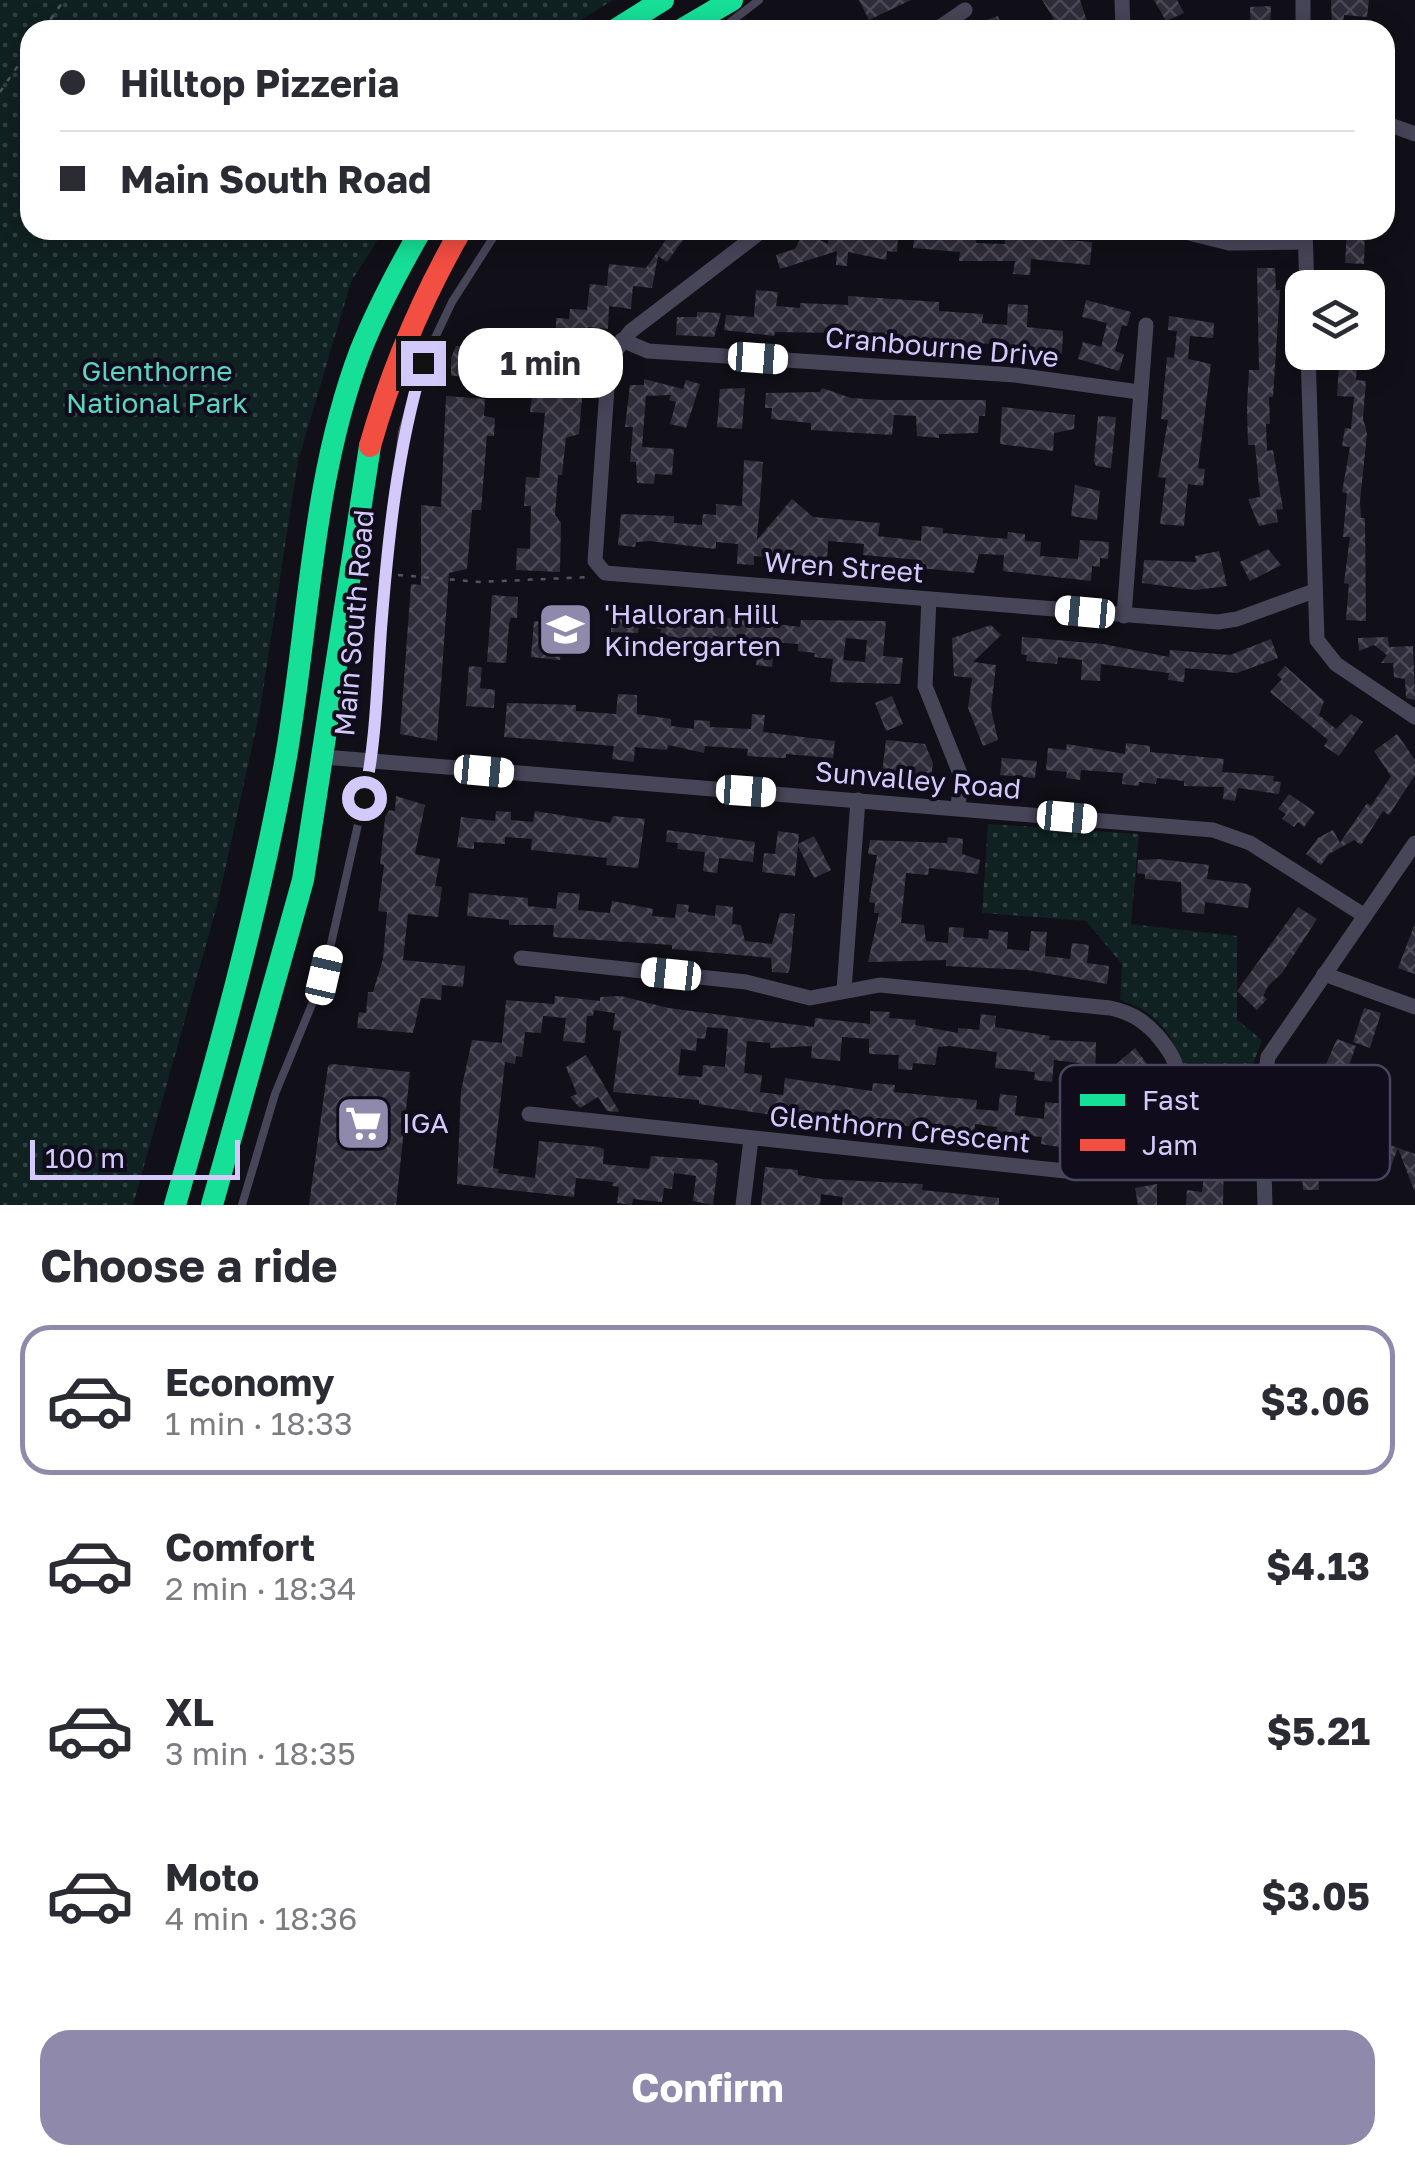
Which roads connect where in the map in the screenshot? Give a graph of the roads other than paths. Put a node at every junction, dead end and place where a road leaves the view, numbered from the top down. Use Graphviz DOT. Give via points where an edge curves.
graph roads {
  1 [pos="663,0"];
  2 [pos="732,0"];
  3 [pos="759,0"];
  4 [pos="965,10"];
  5 [pos="631,20"];
  6 [pos="698,20"];
  7 [pos="733,20"];
  8 [pos="948,20"];
  9 [pos="416,240"];
  10 [pos="455,240"];
  11 [pos="492,240"];
  12 [pos="750,240"];
  13 [pos="1216,240"];
  14 [pos="1261,240"];
  15 [pos="1305,240"];
  16 [pos="1306,270"];
  17 [pos="1146,325"];
  18 [pos="622,340"];
  19 [pos="1308,370"];
  20 [pos="1139,392"];
  21 [pos="1314,591"];
  22 [pos="929,599"];
  23 [pos="1124,616"];
  24 [pos="303,632"];
  25 [pos="1415,717"];
  26 [pos="324,757"];
  27 [pos="372,762"];
  28 [pos="858,800"];
  29 [pos="958,808"];
  30 [pos="1415,844"];
  31 [pos="266,865"];
  32 [pos="1364,916"];
  33 [pos="521,958"];
  34 [pos="1324,974"];
  35 [pos="844,990"];
  36 [pos="1415,1007"];
  37 [pos="1174,1065"];
  38 [pos="1267,1065"];
  39 [pos="529,1114"];
  40 [pos="750,1138"];
  41 [pos="1060,1170"];
  42 [pos="1264,1180"];
  43 [pos="175,1205"];
  44 [pos="212,1205"];
  45 [pos="242,1205"];
  46 [pos="743,1205"];
  47 [pos="1265,1205"];
  1 -- 5 [label="highway"];
  2 -- 6 [label="highway"];
  3 -- 7 [label="lane"];
  4 -- 8 [label="street"];
  9 -- 24 [label="highway, Main South Road" via="362,346 339,413"];
  10 -- 26 [label="highway, Main South Road" via="414,310 375,414"];
  11 -- 27 [label="lane, Main South Road" via="423,363 402,432"];
  12 -- 18 [label="street"];
  13 -- 14 [label="street"];
  15 -- 16 [label="street"];
  17 -- 20 [label="street"];
  18 -- 20 [label="street, Cranbourne Drive" via="648,351 1015,376"];
  18 -- 22 [label="street, Wren Street" via="608,358 606,381 595,561 605,573"];
  19 -- 21 [label="street"];
  20 -- 23 [label="street"];
  21 -- 23 [label="street, Wren Street" via="1237,620"];
  21 -- 25 [label="street" via="1317,640 1336,664"];
  22 -- 23 [label="street, Wren Street"];
  22 -- 29 [label="street" via="925,686 961,776"];
  24 -- 26 [label="highway" via="306,722"];
  24 -- 31 [label="highway, Main South Road"];
  26 -- 27 [label="street, Sunvalley Road"];
  26 -- 31 [label="highway" via="303,770 294,824"];
  26 -- 44 [label="highway, Main South Road" via="298,903"];
  27 -- 28 [label="street, Sunvalley Road"];
  27 -- 45 [label="lane, Main South Road" via="324,975 275,1094"];
  28 -- 29 [label="street, Sunvalley Road"];
  28 -- 35 [label="street"];
  29 -- 32 [label="street, Sunvalley Road" via="1213,830 1250,843"];
  30 -- 32 [label="street"];
  31 -- 43 [label="highway, Main South Road"];
  32 -- 34 [label="street"];
  33 -- 35 [label="street" via="746,982 810,998"];
  34 -- 36 [label="street"];
  34 -- 38 [label="street"];
  35 -- 37 [label="street, Glenthorn Crescent" via="880,985 1121,1010 1140,1019"];
  39 -- 40 [label="street, Glenthorn Crescent"];
  40 -- 41 [label="street, Glenthorn Crescent"];
  40 -- 46 [label="street"];
  42 -- 47 [label="street"];
}
